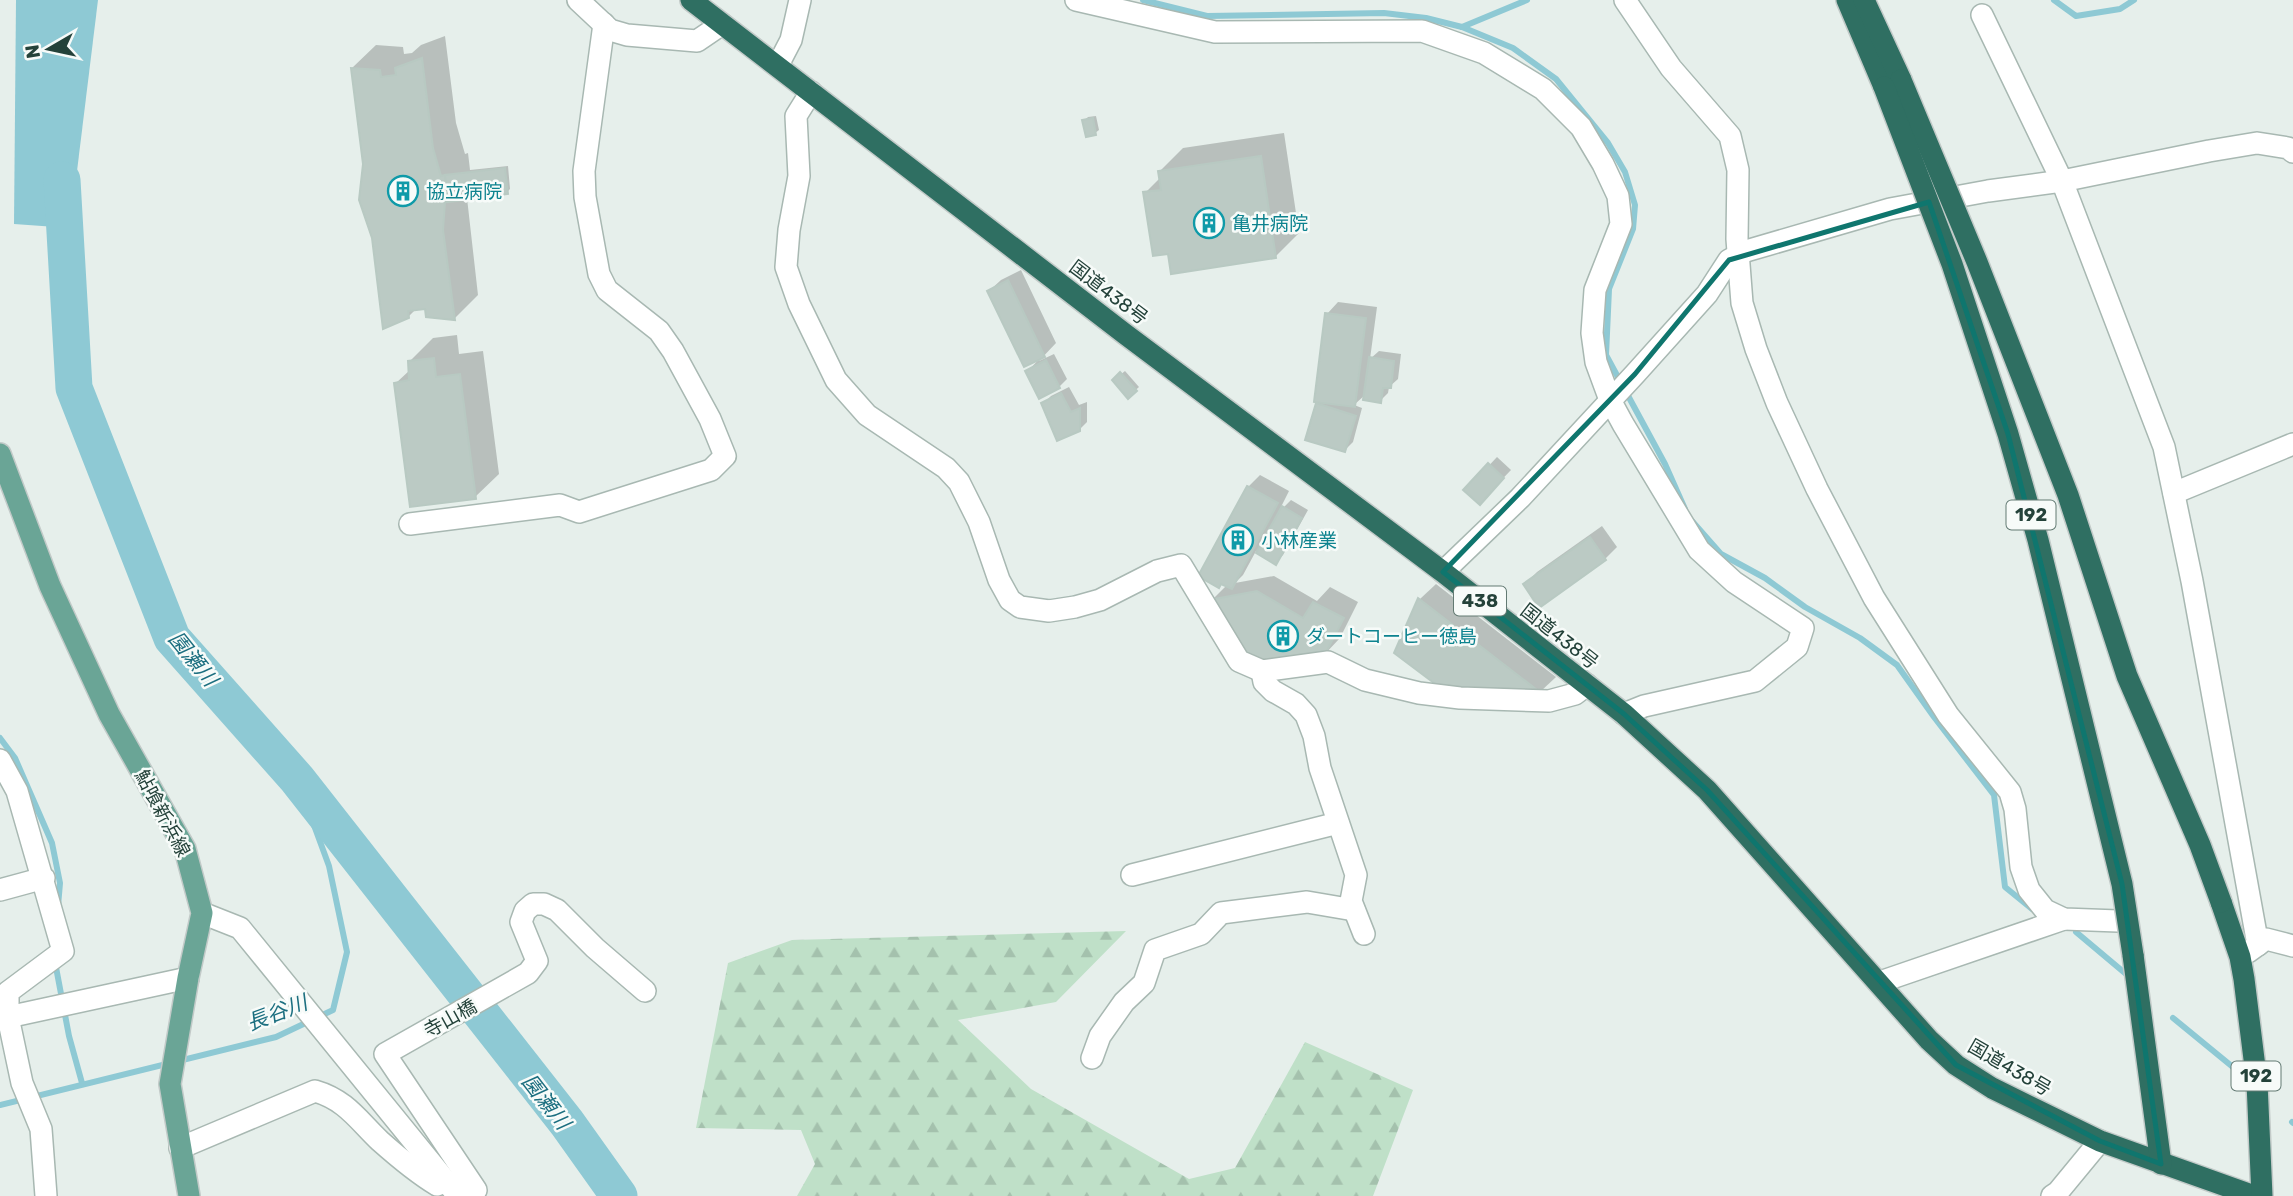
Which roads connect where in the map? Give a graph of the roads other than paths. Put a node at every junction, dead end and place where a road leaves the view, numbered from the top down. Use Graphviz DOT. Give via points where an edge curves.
graph roads {
  1 [pos="578,0"];
  2 [pos="691,0"];
  3 [pos="800,0"];
  4 [pos="1076,0"];
  5 [pos="1625,0"];
  6 [pos="1847,0"];
  7 [pos="1864,0"];
  8 [pos="1982,15"];
  9 [pos="722,23"];
  10 [pos="604,24"];
  11 [pos="778,65"];
  12 [pos="1893,83"];
  13 [pos="811,92"];
  14 [pos="2293,152"];
  15 [pos="2062,181"];
  16 [pos="1738,255"];
  17 [pos="1610,400"];
  18 [pos="2293,444"];
  19 [pos="0,454"];
  20 [pos="2174,494"];
  21 [pos="410,524"];
  22 [pos="1443,572"];
  23 [pos="1262,671"];
  24 [pos="1587,685"];
  25 [pos="1624,714"];
  26 [pos="0,760"];
  27 [pos="1338,823"];
  28 [pos="1132,875"];
  29 [pos="44,878"];
  30 [pos="0,890"];
  31 [pos="1354,910"];
  32 [pos="202,913"];
  33 [pos="2064,919"];
  34 [pos="2108,922"];
  35 [pos="1364,934"];
  36 [pos="2258,945"];
  37 [pos="2293,946"];
  38 [pos="2240,957"];
  39 [pos="188,978"];
  40 [pos="1880,982"];
  41 [pos="645,991"];
  42 [pos="4,1019"];
  43 [pos="1092,1058"];
  44 [pos="2099,1140"];
  45 [pos="180,1148"];
  46 [pos="2161,1164"];
  47 [pos="46,1196"];
  48 [pos="189,1196"];
  49 [pos="456,1196"];
  50 [pos="469,1196"];
  51 [pos="2052,1196"];
  52 [pos="2254,1196"];
  53 [pos="2262,1196"];
  1 -- 10 [label="street"];
  2 -- 9 [label="highway, 国道438号 / 438"];
  3 -- 11 [label="street" via="791,40"];
  4 -- 17 [label="street" via="1215,33 1422,32 1484,53 1543,89 1581,127 1618,196 1621,224 1595,290 1592,333 1596,362"];
  5 -- 16 [label="street" via="1671,68 1730,136 1738,170"];
  6 -- 12 [label="highway, 192"];
  7 -- 12 [label="highway, 192"];
  8 -- 15 [label="street"];
  9 -- 10 [label="street" via="697,41 627,35"];
  9 -- 11 [label="highway, 国道438号 / 438"];
  10 -- 21 [label="street" via="584,171 599,274 607,290 653,325 673,351 725,456 711,470 579,512 560,505"];
  11 -- 13 [label="highway, 国道438号 / 438"];
  12 -- 38 [label="highway, 192, bridge" via="1972,250 2068,495 2127,676 2200,845"];
  12 -- 46 [label="highway, 192, bridge" via="2038,540 2119,871"];
  13 -- 22 [label="highway, 国道438号 / 438"];
  13 -- 23 [label="street" via="796,116 799,176 786,267 836,380 867,415 946,468 959,482 999,580 1010,600 1020,607 1049,611 1075,607 1181,565 1239,661"];
  14 -- 15 [label="street" via="2257,144"];
  15 -- 16 [label="street" via="1891,209"];
  15 -- 20 [label="street" via="2164,447"];
  16 -- 17 [label="street"];
  16 -- 33 [label="street" via="1742,303 1756,349 1817,489 1874,598 1928,684 2010,792 2029,890 2045,910"];
  17 -- 22 [label="street" via="1520,498"];
  17 -- 25 [label="street" via="1699,550 1734,582 1803,628 1797,647 1755,681"];
  18 -- 20 [label="street"];
  19 -- 32 [label="main road, 鮎喰新浜線" via="50,586 109,714 185,849"];
  20 -- 36 [label="street"];
  22 -- 24 [label="highway, 国道438号 / 438"];
  23 -- 24 [label="street" via="1328,662 1365,680 1461,698 1549,701 1575,694"];
  23 -- 27 [label="street" via="1264,682 1306,715"];
  24 -- 25 [label="highway, 国道438号 / 438"];
  25 -- 40 [label="highway, 国道438号 / 438" via="1707,790"];
  26 -- 29 [label="street" via="17,791"];
  27 -- 28 [label="street"];
  27 -- 31 [label="street" via="1356,875 1351,901"];
  29 -- 30 [label="street"];
  29 -- 42 [label="street" via="63,951 8,992"];
  31 -- 35 [label="street"];
  31 -- 43 [label="street" via="1307,902 1221,913 1201,934 1155,950 1144,983 1100,1036"];
  32 -- 39 [label="main road, 鮎喰新浜線"];
  32 -- 49 [label="street" via="240,928"];
  33 -- 34 [label="street"];
  33 -- 40 [label="street"];
  36 -- 37 [label="street" via="2266,939"];
  36 -- 38 [label="street"];
  38 -- 53 [label="highway, 192" via="2257,1083"];
  39 -- 42 [label="street"];
  39 -- 45 [label="main road, 鮎喰新浜線" via="170,1084"];
  40 -- 44 [label="highway, 国道438号 / 438" via="1956,1065 1992,1088"];
  41 -- 50 [label="street, 寺山橋" via="557,910 533,904 521,922 537,961 528,973 385,1054 476,1190"];
  42 -- 47 [label="street" via="41,1129"];
  44 -- 46 [label="highway, 国道438号 / 438"];
  44 -- 51 [label="street"];
  45 -- 48 [label="main road, 鮎喰新浜線"];
  45 -- 49 [label="street" via="314,1091 347,1107 381,1141"];
  46 -- 52 [label="highway, 国道438号 / 438"];
}
